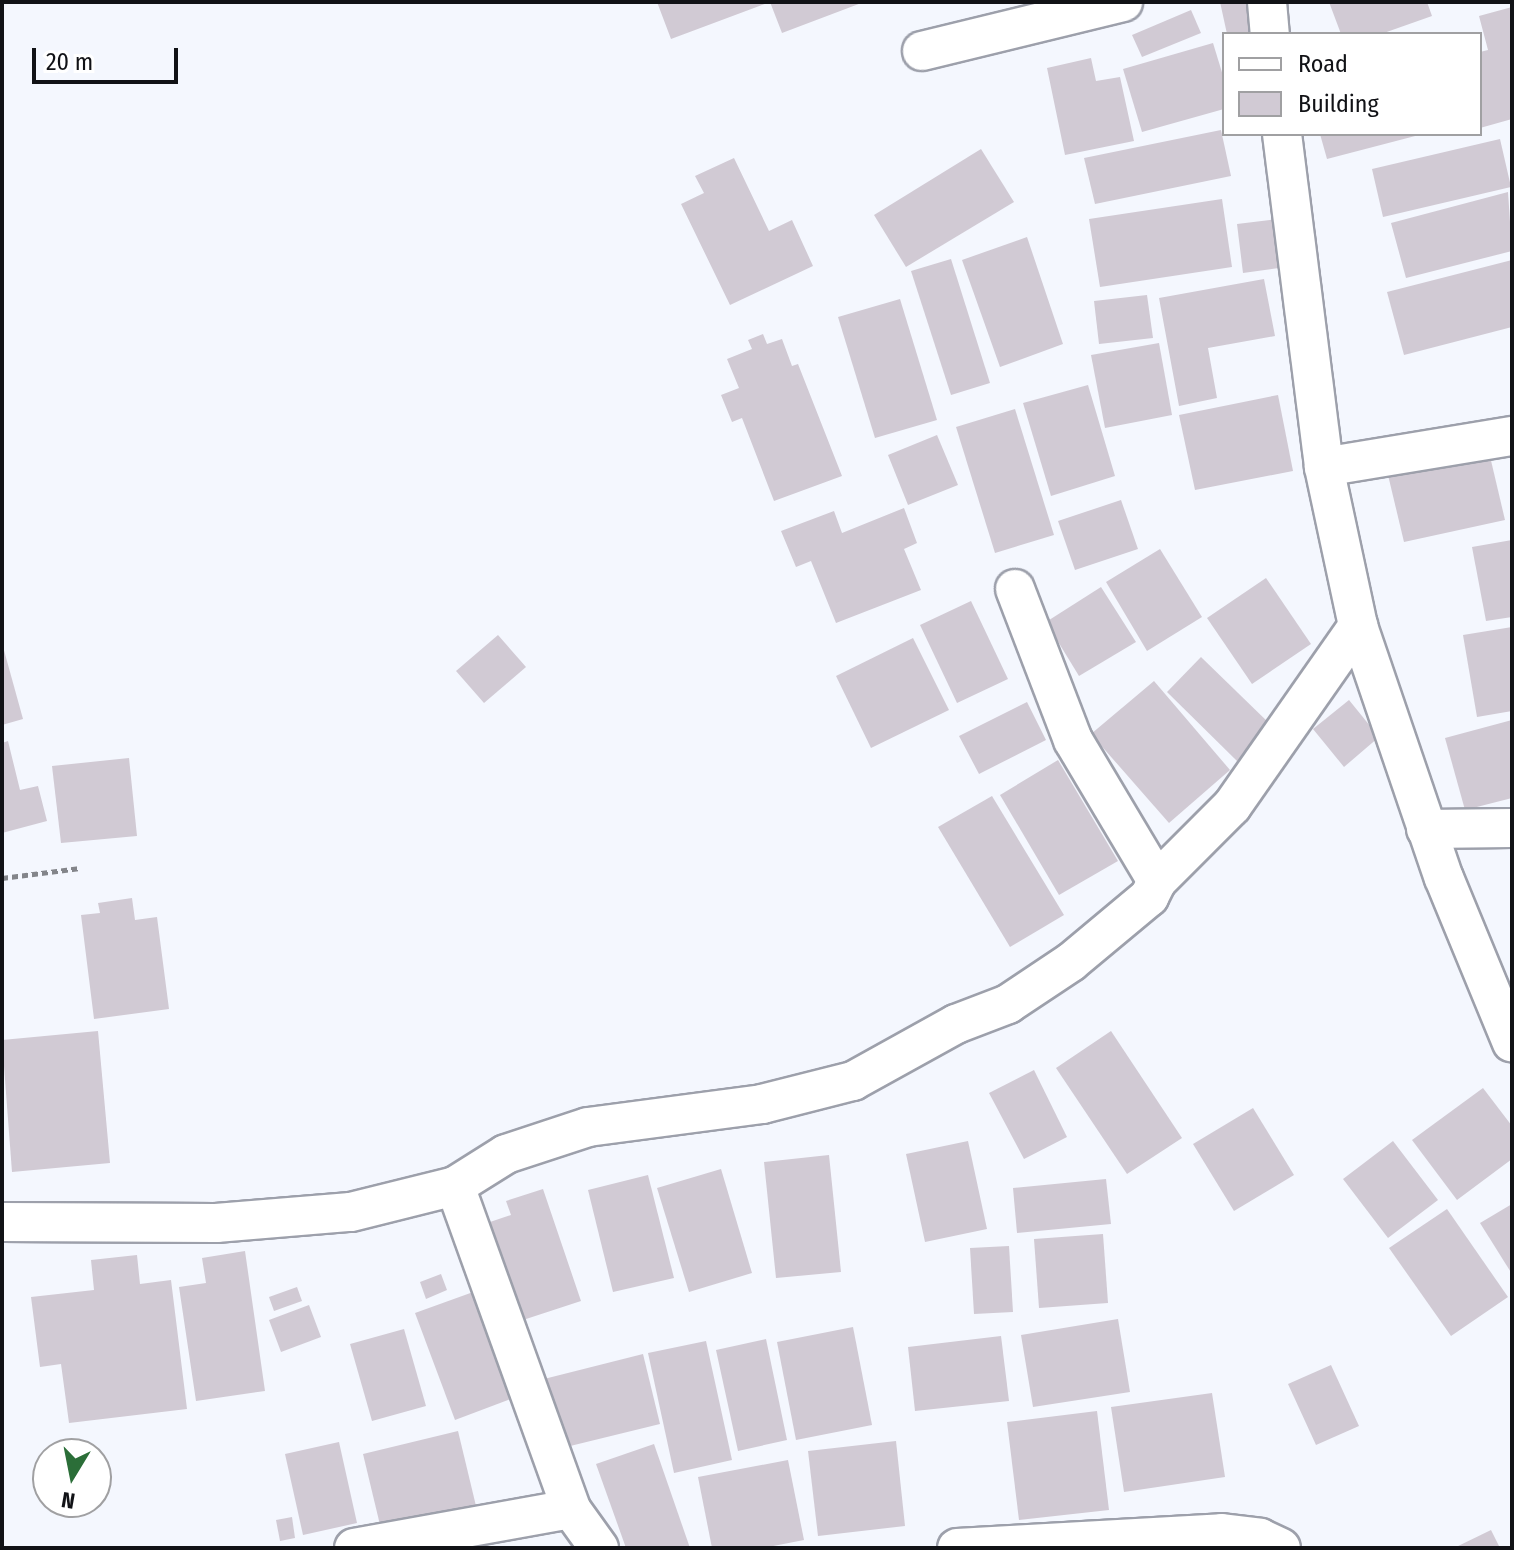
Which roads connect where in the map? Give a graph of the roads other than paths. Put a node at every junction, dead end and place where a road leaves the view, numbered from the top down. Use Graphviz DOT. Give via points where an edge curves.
graph roads {
  1 [pos="1123,2"];
  2 [pos="1267,2"];
  3 [pos="1270,32"];
  4 [pos="922,51"];
  5 [pos="1282,136"];
  6 [pos="1512,436"];
  7 [pos="1324,467"];
  8 [pos="1015,589"];
  9 [pos="1358,626"];
  10 [pos="1512,828"];
  11 [pos="1426,829"];
  12 [pos="1157,881"];
  13 [pos="1512,1043"];
  14 [pos="455,1186"];
  15 [pos="2,1222"];
  16 [pos="571,1509"];
  17 [pos="354,1548"];
  18 [pos="599,1548"];
  19 [pos="957,1548"];
  20 [pos="967,1548"];
  21 [pos="1281,1548"];
  1 -- 4 [label="street"];
  2 -- 3 [label="street"];
  5 -- 7 [label="street"];
  6 -- 7 [label="street"];
  7 -- 9 [label="street"];
  8 -- 12 [label="street" via="1073,740"];
  9 -- 11 [label="street"];
  9 -- 12 [label="street" via="1232,806"];
  10 -- 11 [label="street"];
  11 -- 13 [label="street"];
  12 -- 14 [label="street" via="1149,897 1071,962 1008,1004 956,1024 853,1081 762,1104 588,1127 506,1154"];
  14 -- 15 [label="street" via="351,1212 216,1223"];
  14 -- 16 [label="street"];
  16 -- 17 [label="street"];
  16 -- 18 [label="street"];
  19 -- 20 [label="street"];
  20 -- 21 [label="street" via="1222,1533 1260,1538"];
}
